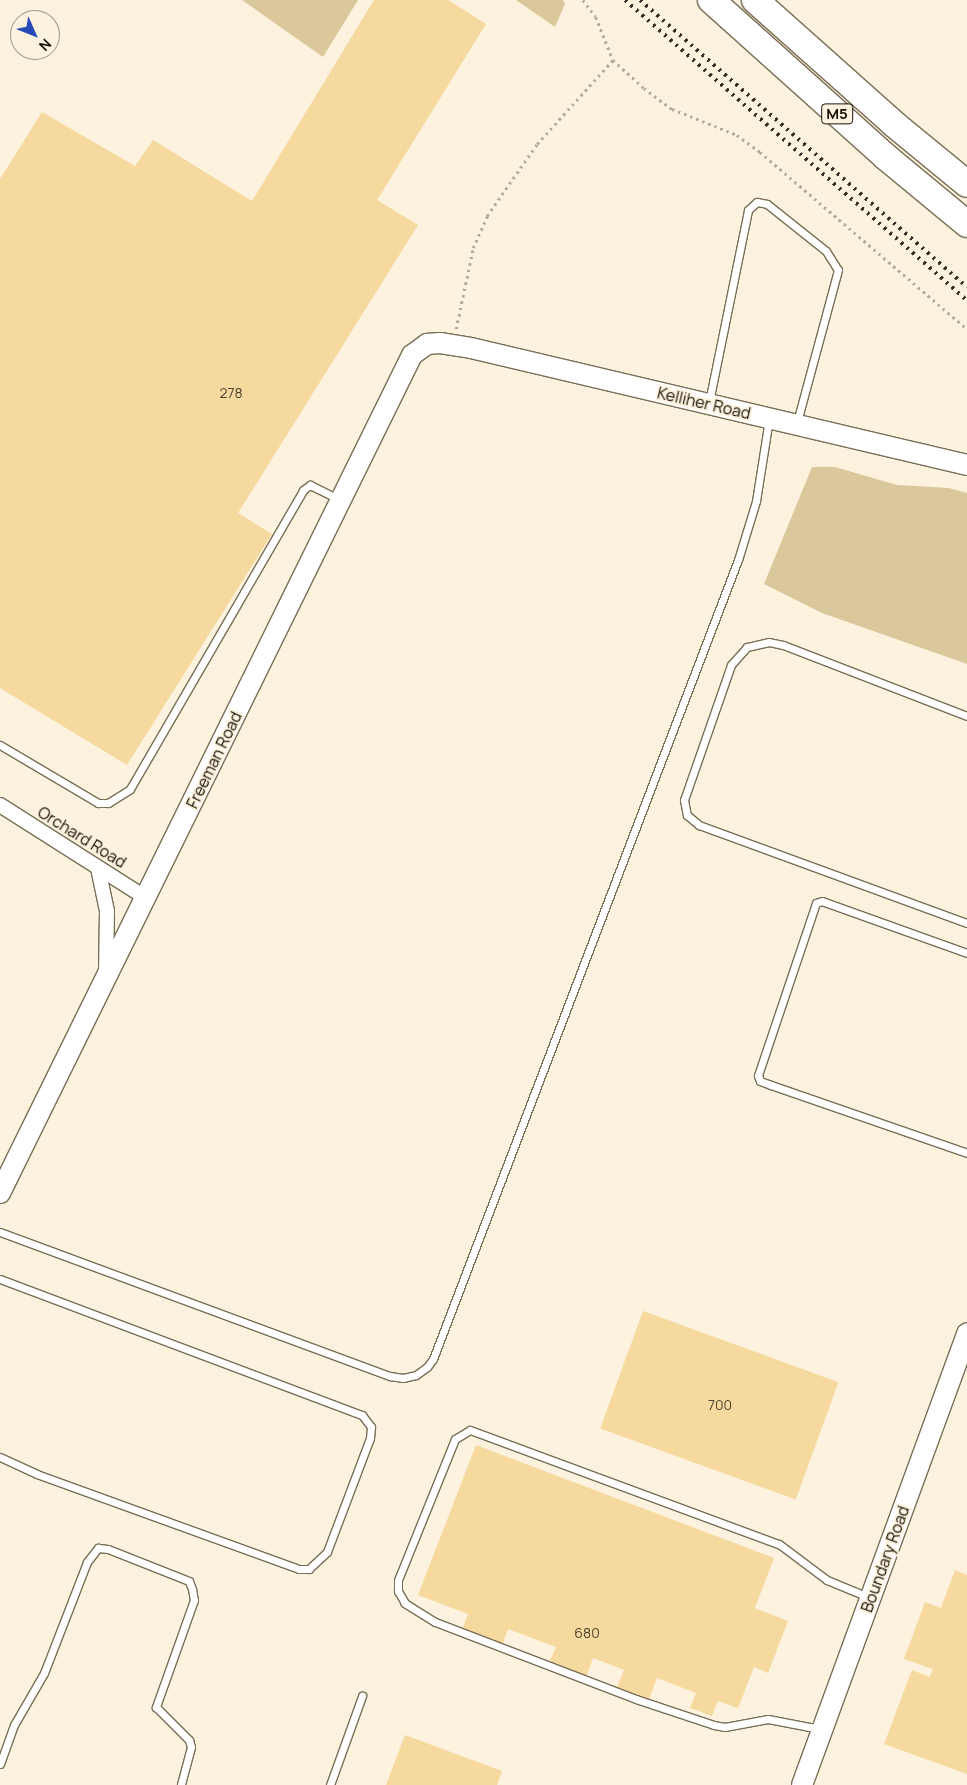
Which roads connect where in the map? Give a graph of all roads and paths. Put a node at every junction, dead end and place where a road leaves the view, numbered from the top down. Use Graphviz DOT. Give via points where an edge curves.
graph roads {
  1 [pos="583,0"];
  2 [pos="711,0"];
  3 [pos="755,0"];
  4 [pos="613,60"];
  5 [pos="967,184"];
  6 [pos="967,224"];
  7 [pos="967,329"];
  8 [pos="446,344"];
  9 [pos="708,404"];
  10 [pos="769,419"];
  11 [pos="796,425"];
  12 [pos="967,465"];
  13 [pos="339,499"];
  14 [pos="967,716"];
  15 [pos="0,745"];
  16 [pos="0,805"];
  17 [pos="98,868"];
  18 [pos="146,898"];
  19 [pos="967,923"];
  20 [pos="967,953"];
  21 [pos="106,976"];
  22 [pos="967,1153"];
  23 [pos="0,1193"];
  24 [pos="0,1232"];
  25 [pos="0,1279"];
  26 [pos="967,1333"];
  27 [pos="0,1457"];
  28 [pos="871,1598"];
  29 [pos="362,1696"];
  30 [pos="822,1730"];
  31 [pos="0,1764"];
  32 [pos="181,1785"];
  33 [pos="330,1785"];
  34 [pos="802,1785"];
  1 -- 4 [label="path" via="596,17"];
  2 -- 6 [label="highway, M5" via="886,157"];
  3 -- 5 [label="highway, M5" via="894,124"];
  4 -- 7 [label="path" via="672,109 737,135 760,152"];
  4 -- 8 [label="path" via="537,144 487,216 473,248"];
  8 -- 9 [label="street, Kelliher Road"];
  8 -- 13 [label="street, Freeman Road" via="427,344 412,355"];
  9 -- 10 [label="street, Kelliher Road"];
  9 -- 11 [label="lane" via="748,210 757,202 767,204 826,251 838,270"];
  10 -- 11 [label="street, Kelliher Road"];
  10 -- 24 [label="lane" via="756,501 738,560 437,1350 427,1367 416,1375 390,1376"];
  11 -- 12 [label="street, Kelliher Road"];
  13 -- 15 [label="lane" via="310,485 303,490 130,788 108,803 98,803"];
  13 -- 18 [label="street, Freeman Road"];
  14 -- 19 [label="lane" via="783,645 769,642 747,648 731,665 684,800 687,815 699,825"];
  16 -- 17 [label="street, Orchard Road"];
  17 -- 18 [label="street, Orchard Road"];
  17 -- 21 [label="street" via="107,911"];
  18 -- 21 [label="street, Freeman Road"];
  20 -- 22 [label="lane" via="822,901 816,903 758,1075 760,1081 770,1085"];
  21 -- 23 [label="street, Freeman Road"];
  25 -- 27 [label="lane" via="362,1415 371,1428 327,1552 309,1569 281,1563 37,1474"];
  26 -- 28 [label="street, Boundary Road"];
  28 -- 30 [label="street, Boundary Road"];
  28 -- 30 [label="lane" via="827,1580 779,1544 470,1430 455,1439 398,1580 398,1591 405,1603 435,1622 636,1699 725,1727 768,1719"];
  29 -- 33 [label="lane"];
  30 -- 34 [label="street, Boundary Road"];
  31 -- 32 [label="lane" via="14,1724 44,1673 89,1557 98,1548 108,1549 189,1581 192,1589 194,1600 156,1707 189,1740 191,1747"];
}
